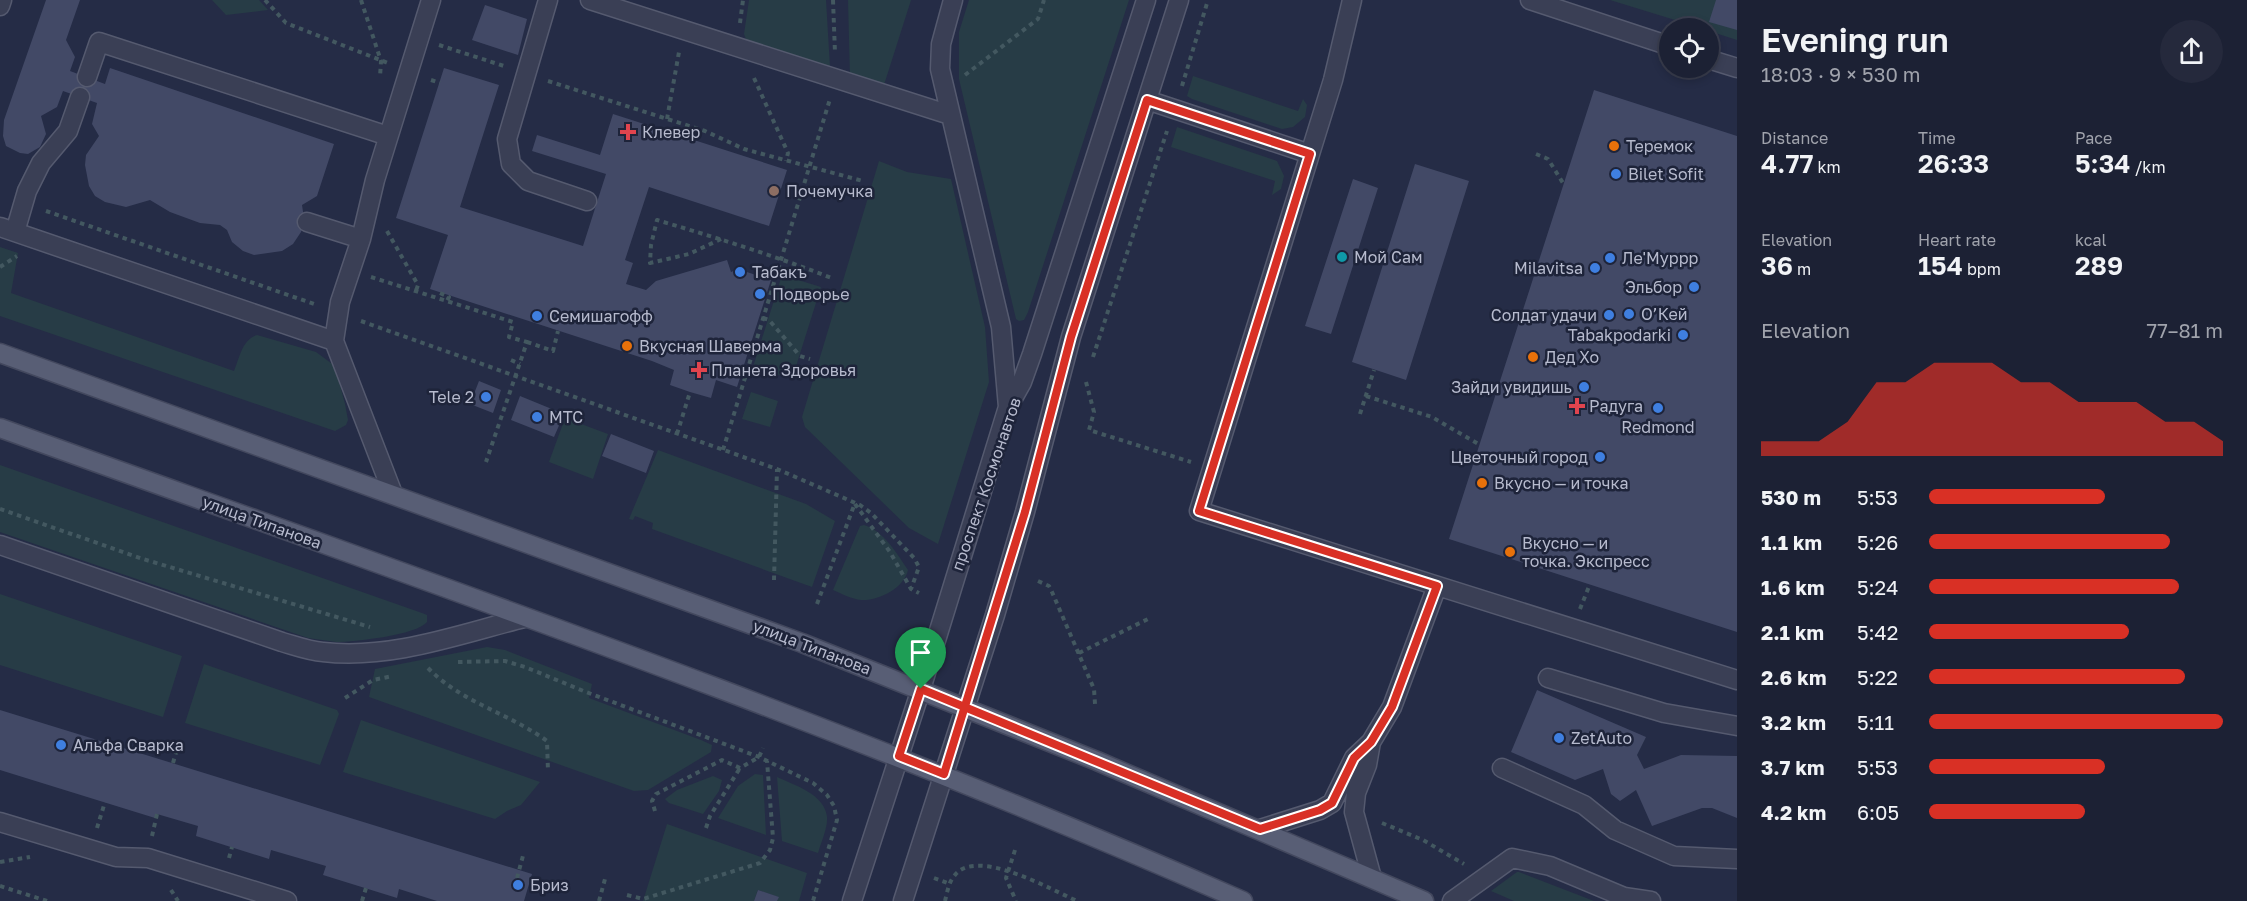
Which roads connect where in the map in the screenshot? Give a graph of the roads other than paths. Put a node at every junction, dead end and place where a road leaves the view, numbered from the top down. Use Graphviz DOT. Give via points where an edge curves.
graph roads {
  1 [pos="2,0"];
  2 [pos="431,0"];
  3 [pos="548,0"];
  4 [pos="590,0"];
  5 [pos="953,0"];
  6 [pos="1146,0"];
  7 [pos="1179,0"];
  8 [pos="1352,0"];
  9 [pos="1530,0"];
  10 [pos="0,6"];
  11 [pos="1659,42"];
  12 [pos="1719,63"];
  13 [pos="1737,69"];
  14 [pos="87,77"];
  15 [pos="80,97"];
  16 [pos="1147,100"];
  17 [pos="950,116"];
  18 [pos="388,136"];
  19 [pos="1310,154"];
  20 [pos="587,201"];
  21 [pos="307,222"];
  22 [pos="8,230"];
  23 [pos="361,238"];
  24 [pos="334,341"];
  25 [pos="0,353"];
  26 [pos="1008,407"];
  27 [pos="0,428"];
  28 [pos="393,494"];
  29 [pos="0,545"];
  30 [pos="1437,586"];
  31 [pos="524,618"];
  32 [pos="1548,678"];
  33 [pos="1737,680"];
  34 [pos="921,689"];
  35 [pos="965,707"];
  36 [pos="1737,726"];
  37 [pos="1371,742"];
  38 [pos="899,756"];
  39 [pos="1502,768"];
  40 [pos="944,774"];
  41 [pos="0,822"];
  42 [pos="1260,829"];
  43 [pos="1737,859"];
  44 [pos="1372,878"];
  45 [pos="287,901"];
  46 [pos="852,901"];
  47 [pos="903,901"];
  48 [pos="1243,901"];
  49 [pos="1424,901"];
  50 [pos="1452,901"];
  51 [pos="1651,901"];
  1 -- 10 [label="street"];
  2 -- 18 [label="street"];
  3 -- 20 [label="street" via="507,139 511,164 528,182"];
  4 -- 17 [label="street"];
  5 -- 17 [label="street" via="940,44 940,69"];
  6 -- 26 [label="street, проспект Космонавтов" via="1032,354"];
  7 -- 16 [label="street"];
  8 -- 19 [label="street"];
  9 -- 11 [label="street"];
  12 -- 13 [label="street"];
  14 -- 18 [label="street" via="99,42"];
  15 -- 22 [label="street" via="68,131 40,163"];
  16 -- 19 [label="street"];
  16 -- 35 [label="street" via="1071,337 1025,512"];
  17 -- 26 [label="street" via="1001,327"];
  18 -- 23 [label="street"];
  19 -- 30 [label="street" via="1199,511"];
  21 -- 23 [label="street"];
  22 -- 24 [label="street"];
  23 -- 24 [label="street" via="338,313"];
  24 -- 28 [label="street"];
  25 -- 28 [label="main road, улица Типанова"];
  26 -- 34 [label="street, проспект Космонавтов"];
  27 -- 31 [label="main road, улица Типанова"];
  28 -- 34 [label="main road, улица Типанова"];
  29 -- 31 [label="street" via="320,652 406,648"];
  30 -- 33 [label="street"];
  30 -- 37 [label="street" via="1392,707"];
  31 -- 38 [label="main road, улица Типанова"];
  32 -- 36 [label="street" via="1664,713"];
  34 -- 35 [label="main road, улица Типанова"];
  34 -- 38 [label="street, проспект Космонавтов"];
  35 -- 40 [label="street"];
  35 -- 42 [label="main road, улица Типанова"];
  37 -- 42 [label="street" via="1354,758 1332,803"];
  37 -- 44 [label="street" via="1354,812"];
  38 -- 40 [label="main road, улица Типанова"];
  38 -- 46 [label="street, проспект Космонавтов"];
  39 -- 43 [label="street" via="1584,805 1615,830 1674,856"];
  40 -- 47 [label="street"];
  40 -- 48 [label="main road, улица Типанова"];
  41 -- 45 [label="street" via="116,857 148,858"];
  42 -- 44 [label="main road, улица Типанова"];
  44 -- 49 [label="main road, улица Типанова"];
  50 -- 51 [label="street" via="1512,858 1550,866 1624,897"];
}
